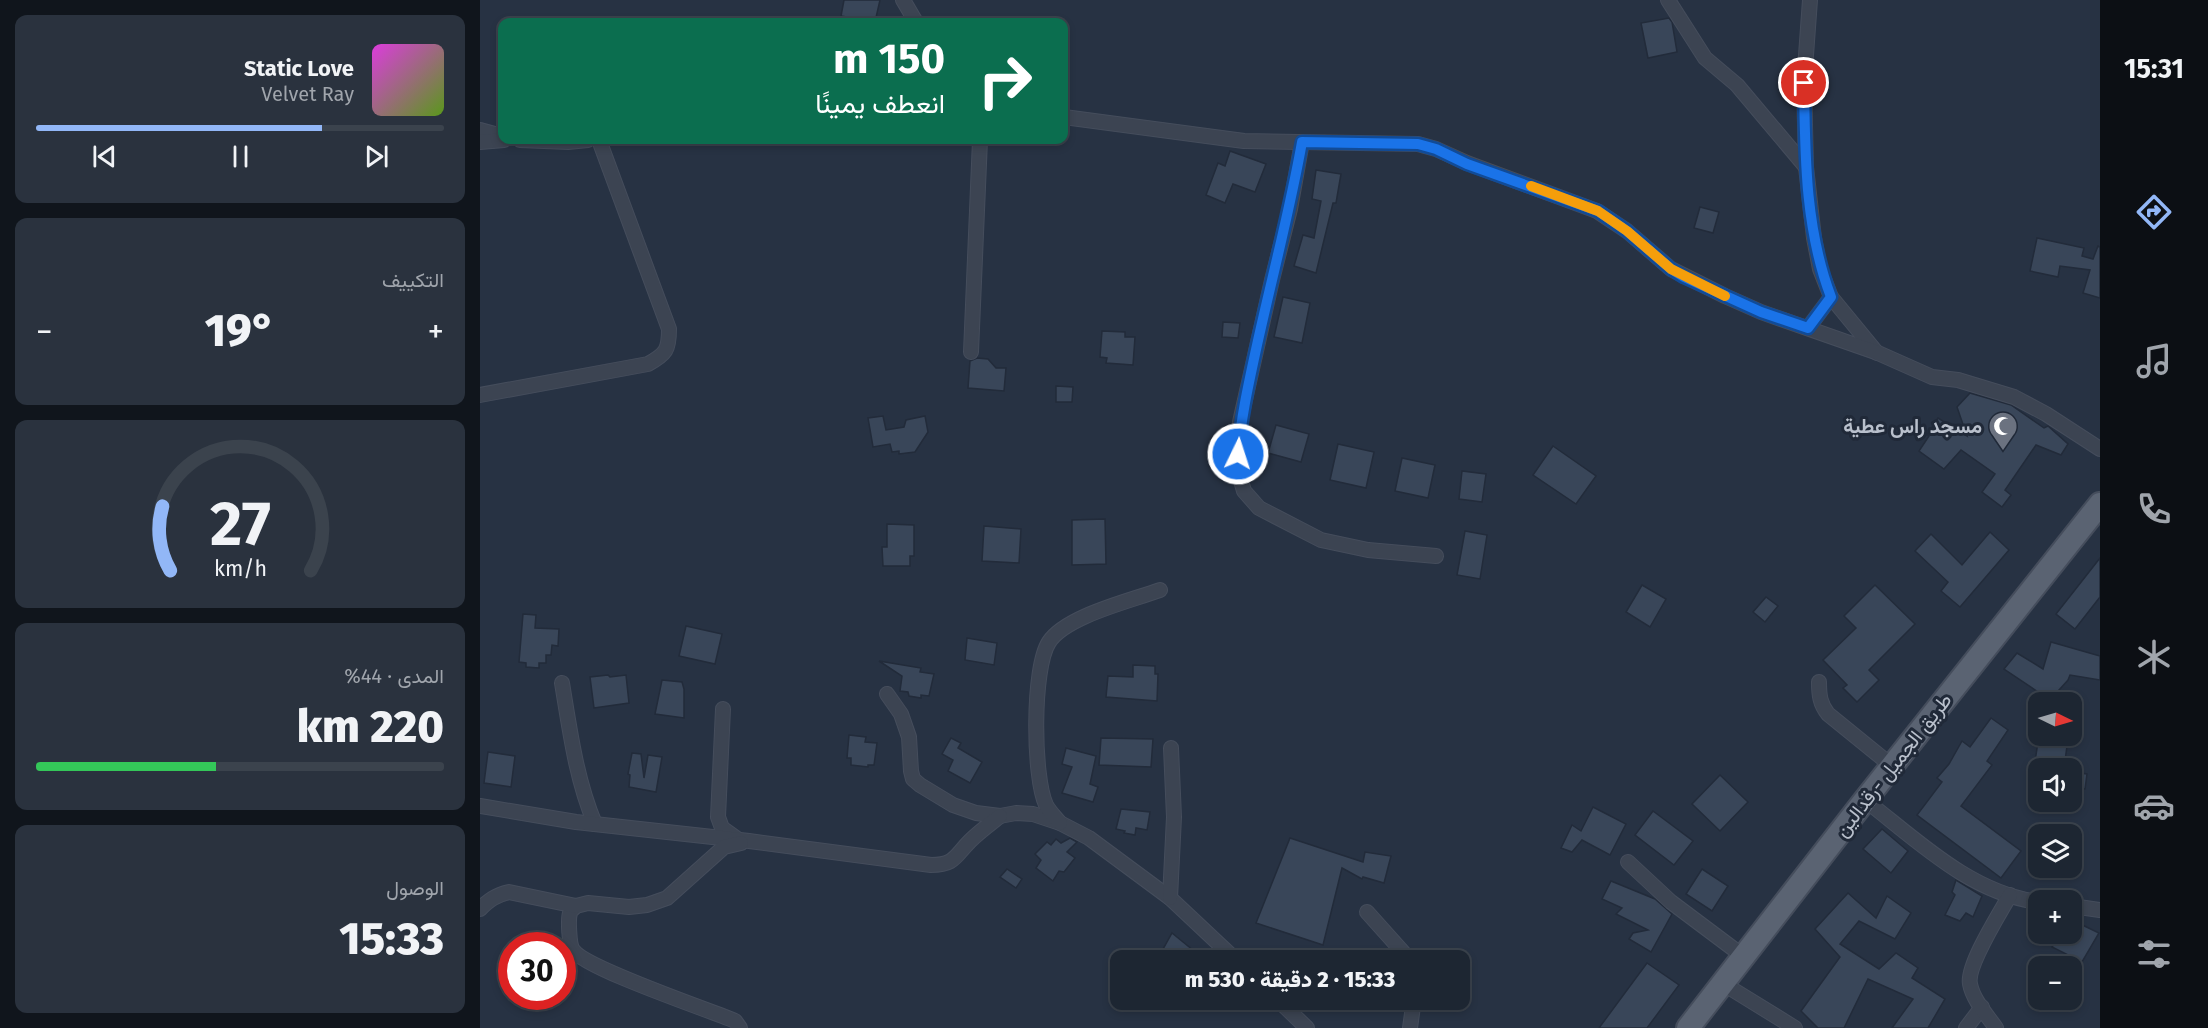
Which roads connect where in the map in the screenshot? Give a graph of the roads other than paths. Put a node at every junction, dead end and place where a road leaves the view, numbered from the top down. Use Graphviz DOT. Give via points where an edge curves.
graph roads {
  1 [pos="903,0"];
  2 [pos="1668,0"];
  3 [pos="1810,0"];
  4 [pos="914,18"];
  5 [pos="1068,118"];
  6 [pos="480,130"];
  7 [pos="498,136"];
  8 [pos="498,139"];
  9 [pos="480,141"];
  10 [pos="1302,142"];
  11 [pos="600,144"];
  12 [pos="980,144"];
  13 [pos="1806,167"];
  14 [pos="1831,297"];
  15 [pos="1808,328"];
  16 [pos="971,352"];
  17 [pos="1878,353"];
  18 [pos="480,395"];
  19 [pos="2100,449"];
  20 [pos="2096,516"];
  21 [pos="1436,556"];
  22 [pos="1160,590"];
  23 [pos="1819,682"];
  24 [pos="562,683"];
  25 [pos="887,694"];
  26 [pos="723,709"];
  27 [pos="1171,748"];
  28 [pos="1892,766"];
  29 [pos="1865,800"];
  30 [pos="480,806"];
  31 [pos="1000,816"];
  32 [pos="1060,823"];
  33 [pos="595,824"];
  34 [pos="743,840"];
  35 [pos="1628,862"];
  36 [pos="2010,896"];
  37 [pos="1170,898"];
  38 [pos="2028,900"];
  39 [pos="576,906"];
  40 [pos="2082,907"];
  41 [pos="480,909"];
  42 [pos="2100,910"];
  43 [pos="1367,912"];
  44 [pos="1225,950"];
  45 [pos="1401,950"];
  46 [pos="1743,956"];
  47 [pos="1722,983"];
  48 [pos="1982,1007"];
  49 [pos="1288,1010"];
  50 [pos="1412,1010"];
  51 [pos="740,1028"];
  52 [pos="1307,1028"];
  53 [pos="1410,1028"];
  54 [pos="1688,1028"];
  55 [pos="1795,1028"];
  56 [pos="1966,1028"];
  57 [pos="1996,1028"];
  1 -- 4 [label="street"];
  2 -- 13 [label="street" via="1705,58 1737,85"];
  3 -- 13 [label="street" via="1804,83"];
  5 -- 10 [label="street" via="1244,141"];
  6 -- 7 [label="street"];
  8 -- 9 [label="street"];
  10 -- 15 [label="street" via="1418,144 1436,149 1598,211 1671,269 1761,312"];
  10 -- 21 [label="street" via="1240,422 1239,474 1244,491 1258,508 1321,540 1368,550"];
  11 -- 18 [label="street" via="669,330 669,344 663,356 648,364"];
  12 -- 16 [label="street"];
  13 -- 14 [label="street" via="1820,269"];
  14 -- 15 [label="street"];
  14 -- 17 [label="street"];
  15 -- 17 [label="street"];
  17 -- 19 [label="street" via="1932,377 1958,380 2014,397"];
  20 -- 28 [label="main road, طريق الجميل -رقدالين"];
  22 -- 32 [label="street" via="1075,620 1049,641 1040,661 1036,758 1046,806"];
  23 -- 28 [label="street" via="1822,706 1828,714"];
  24 -- 33 [label="street" via="577,770"];
  25 -- 31 [label="street" via="901,714 909,737 913,779 953,805"];
  26 -- 34 [label="street" via="718,817 722,828"];
  27 -- 37 [label="street" via="1174,817"];
  28 -- 29 [label="main road, طريق الجميل -رقدالين"];
  29 -- 36 [label="street" via="1954,869"];
  29 -- 46 [label="main road, طريق الجميل -رقدالين"];
  30 -- 33 [label="street"];
  31 -- 32 [label="street" via="1033,814"];
  31 -- 34 [label="street" via="945,865"];
  32 -- 37 [label="street" via="1089,838"];
  33 -- 34 [label="street"];
  34 -- 39 [label="street" via="724,847 667,898 629,907 588,903"];
  35 -- 46 [label="street" via="1680,909"];
  36 -- 38 [label="street"];
  36 -- 48 [label="street" via="1971,970 1969,982"];
  37 -- 44 [label="street"];
  39 -- 41 [label="street" via="509,892 498,894"];
  39 -- 51 [label="street" via="570,913 569,938 572,950 582,958 735,1021"];
  40 -- 42 [label="street"];
  43 -- 45 [label="street"];
  46 -- 47 [label="main road, طريق الجميل -رقدالين"];
  47 -- 54 [label="main road, طريق الجميل -رقدالين"];
  47 -- 55 [label="street"];
  48 -- 56 [label="street"];
  48 -- 57 [label="street"];
  49 -- 52 [label="street"];
  50 -- 53 [label="street"];
}
